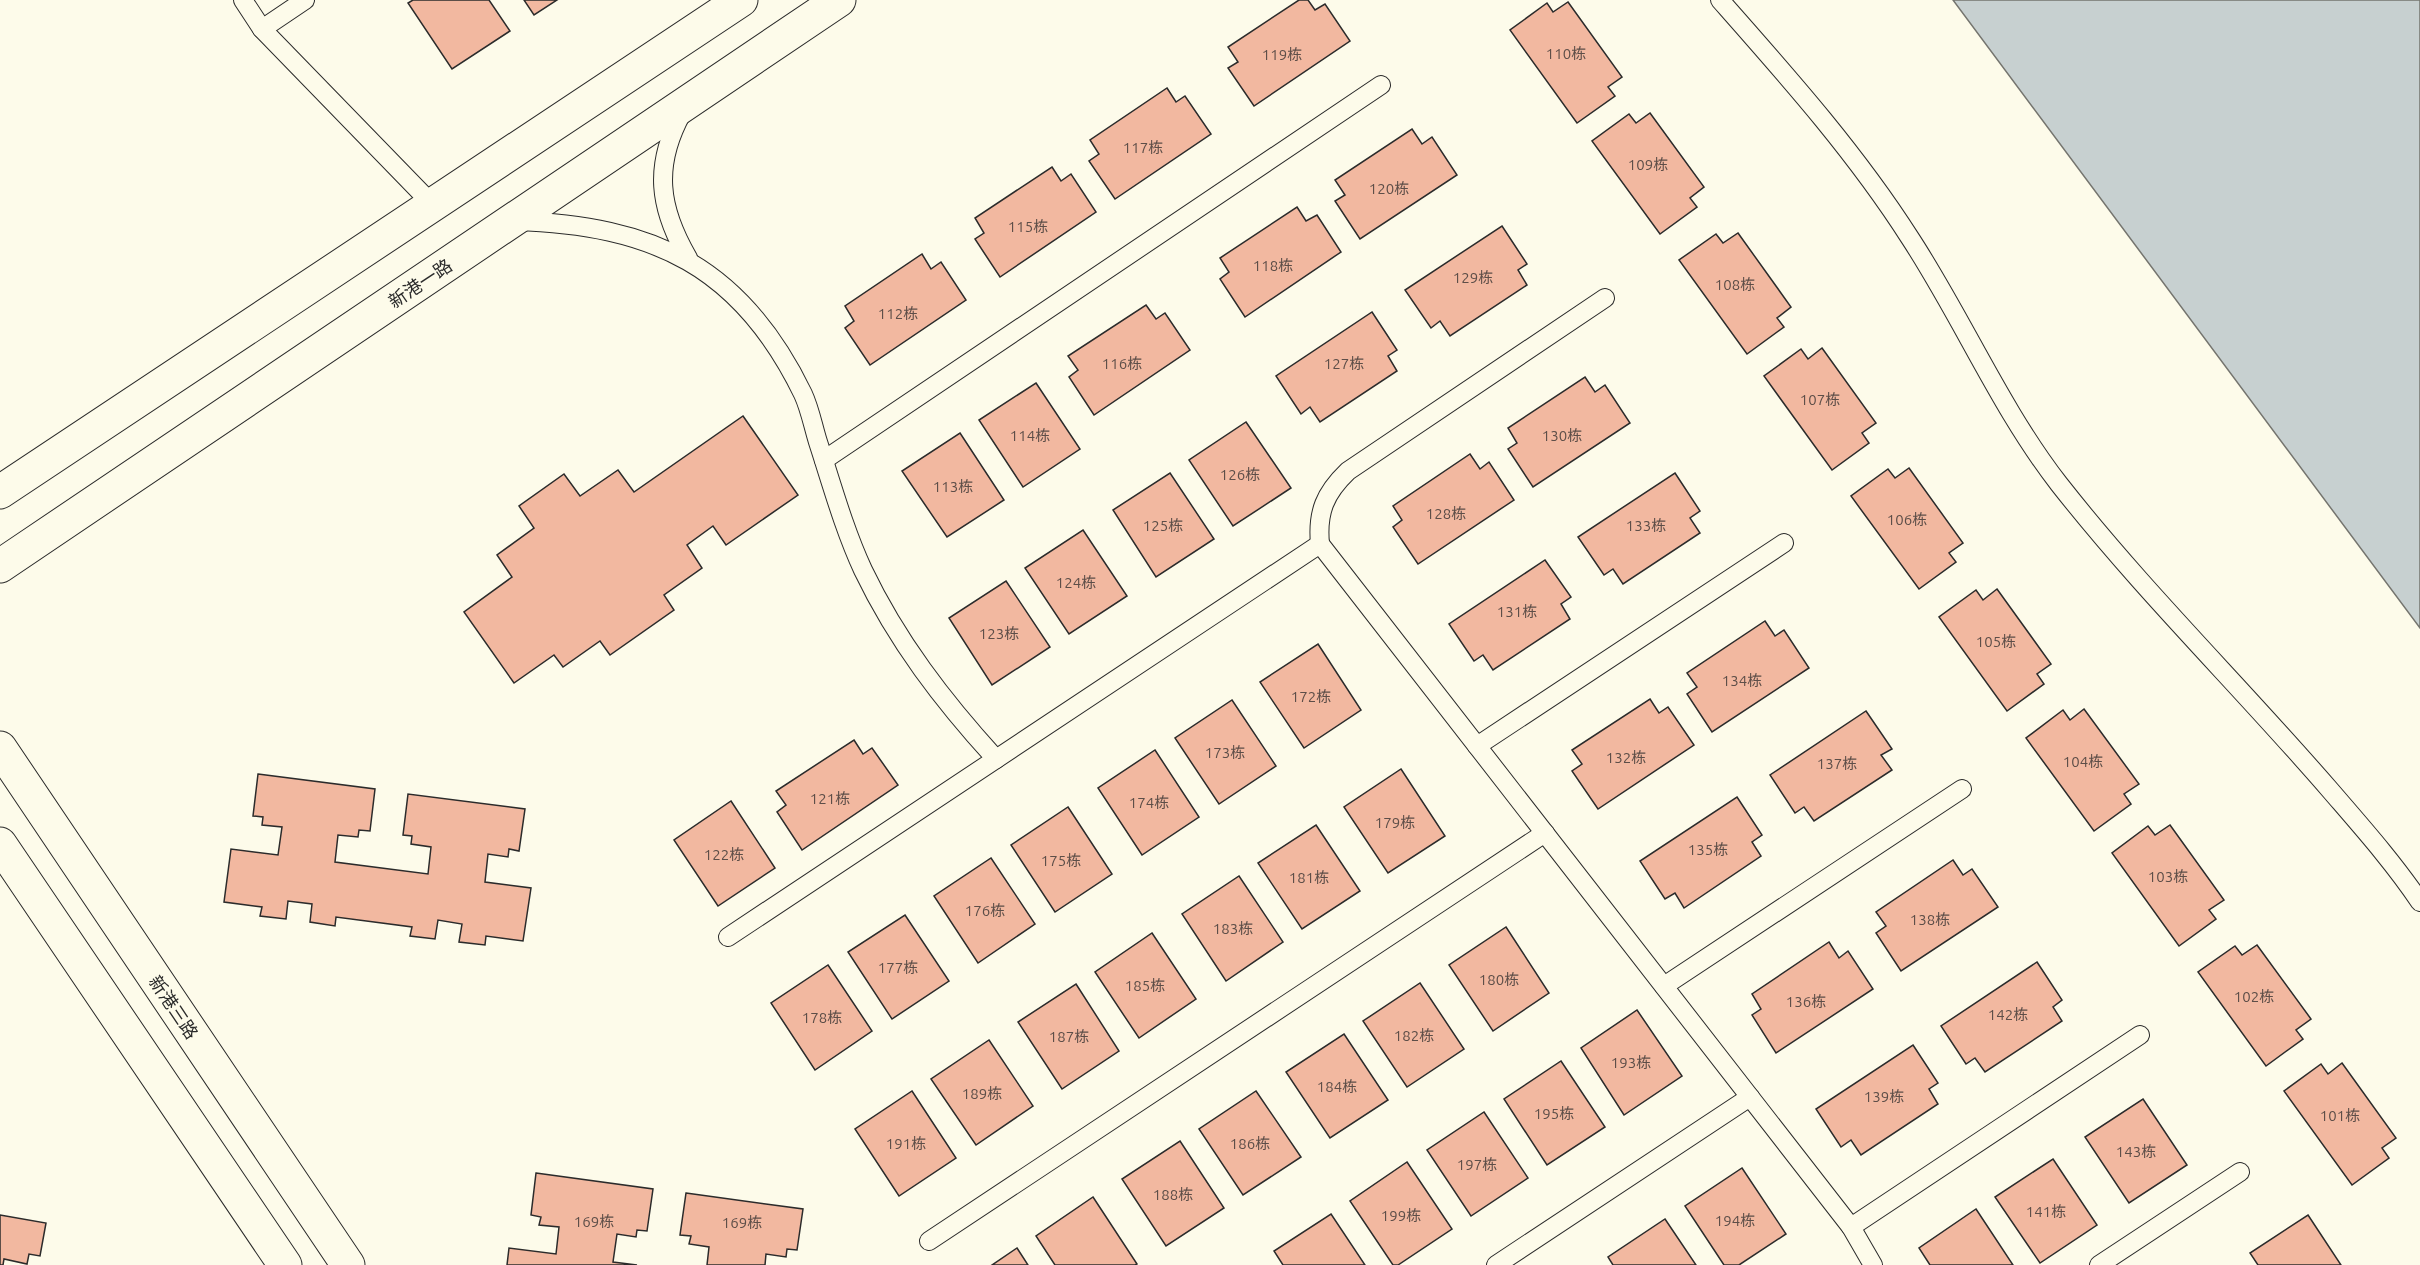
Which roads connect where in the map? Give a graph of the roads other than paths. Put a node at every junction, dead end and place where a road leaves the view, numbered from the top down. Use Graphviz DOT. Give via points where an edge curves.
graph roads {
  1 [pos="243,0"];
  2 [pos="305,0"];
  3 [pos="741,0"];
  4 [pos="839,0"];
  5 [pos="1720,0"];
  6 [pos="262,29"];
  7 [pos="1381,85"];
  8 [pos="688,103"];
  9 [pos="433,204"];
  10 [pos="510,221"];
  11 [pos="688,258"];
  12 [pos="1605,298"];
  13 [pos="824,460"];
  14 [pos="0,492"];
  15 [pos="1784,543"];
  16 [pos="1320,544"];
  17 [pos="0,566"];
  18 [pos="1477,746"];
  19 [pos="0,748"];
  20 [pos="996,759"];
  21 [pos="1962,789"];
  22 [pos="1545,833"];
  23 [pos="0,844"];
  24 [pos="2420,902"];
  25 [pos="728,937"];
  26 [pos="1664,986"];
  27 [pos="2140,1035"];
  28 [pos="1750,1097"];
  29 [pos="2240,1172"];
  30 [pos="1851,1227"];
  31 [pos="929,1241"];
  32 [pos="285,1265"];
  33 [pos="348,1265"];
  34 [pos="1496,1265"];
  35 [pos="1874,1265"];
  36 [pos="2099,1265"];
  1 -- 6 [label="lane"];
  2 -- 6 [label="lane"];
  3 -- 9 [label="street"];
  4 -- 8 [label="street, 新港一路"];
  5 -- 24 [label="lane" via="1840,137 1880,192 1948,301 2032,449 2090,524 2306,762"];
  6 -- 9 [label="lane"];
  7 -- 13 [label="lane"];
  8 -- 10 [label="street, 新港一路"];
  8 -- 11 [label="lane" via="672,132 663,164 663,197 672,230"];
  9 -- 14 [label="street"];
  10 -- 11 [label="lane" via="583,226 654,244"];
  10 -- 17 [label="street, 新港一路"];
  11 -- 13 [label="lane" via="726,286 770,337 804,395"];
  12 -- 16 [label="lane" via="1348,471 1322,503 1318,523"];
  13 -- 20 [label="lane" via="863,569 890,621 956,716"];
  15 -- 18 [label="lane"];
  16 -- 18 [label="lane"];
  16 -- 20 [label="lane"];
  18 -- 22 [label="lane"];
  19 -- 33 [label="street, 新港三路"];
  20 -- 25 [label="lane"];
  21 -- 26 [label="lane"];
  22 -- 26 [label="lane"];
  22 -- 31 [label="lane"];
  23 -- 32 [label="street"];
  26 -- 28 [label="lane"];
  27 -- 30 [label="lane"];
  28 -- 30 [label="lane"];
  28 -- 34 [label="lane"];
  29 -- 36 [label="lane"];
  30 -- 35 [label="lane"];
}
